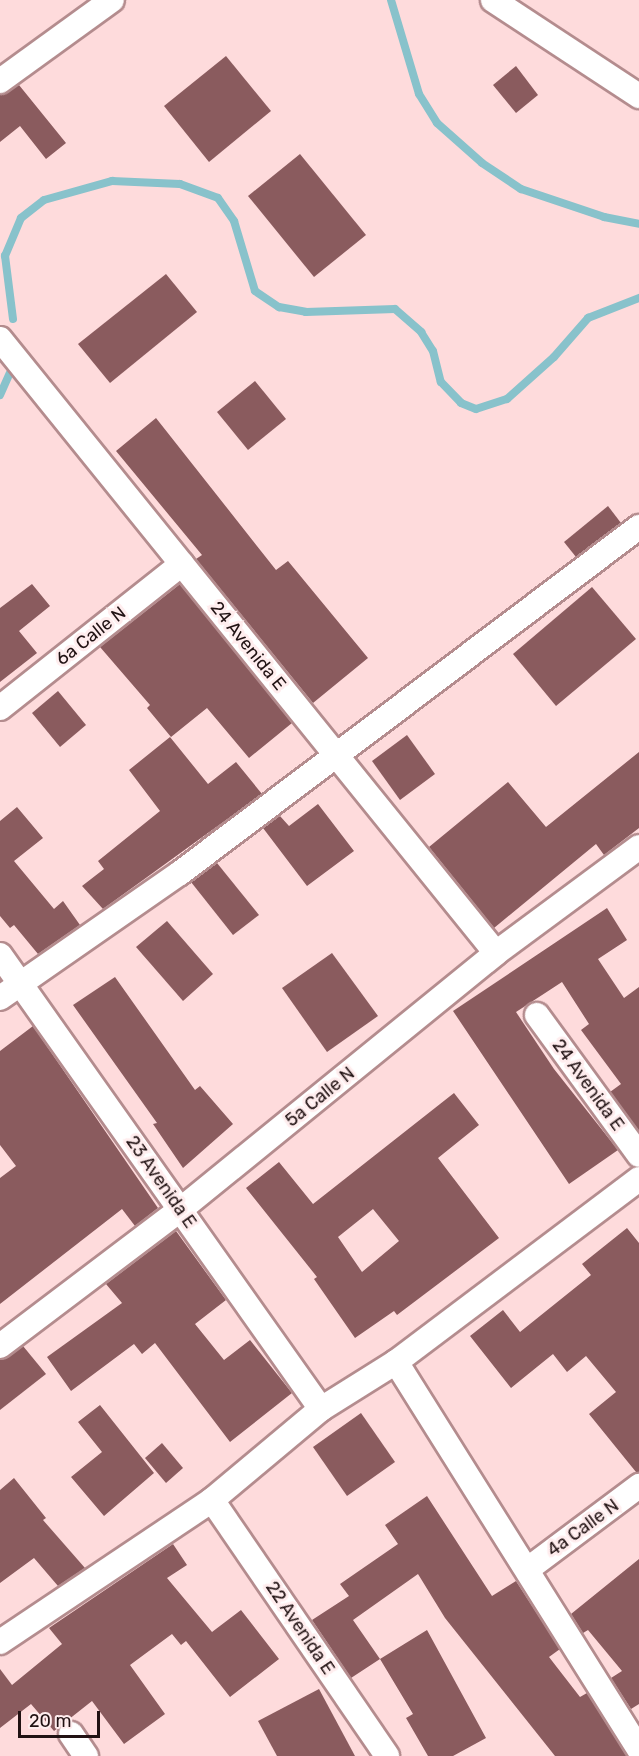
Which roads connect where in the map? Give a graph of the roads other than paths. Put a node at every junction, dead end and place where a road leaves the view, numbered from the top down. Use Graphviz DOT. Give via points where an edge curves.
graph roads {
  1 [pos="112,0"];
  2 [pos="493,0"];
  3 [pos="0,81"];
  4 [pos="639,96"];
  5 [pos="0,339"];
  6 [pos="639,527"];
  7 [pos="182,564"];
  8 [pos="0,708"];
  9 [pos="334,754"];
  10 [pos="639,847"];
  11 [pos="496,953"];
  12 [pos="0,955"];
  13 [pos="21,981"];
  14 [pos="0,998"];
  15 [pos="537,1015"];
  16 [pos="639,1155"];
  17 [pos="639,1179"];
  18 [pos="180,1210"];
  19 [pos="0,1346"];
  20 [pos="396,1362"];
  21 [pos="321,1410"];
  22 [pos="639,1486"];
  23 [pos="212,1500"];
  24 [pos="528,1569"];
  25 [pos="0,1642"];
  26 [pos="71,1734"];
  27 [pos="639,1749"];
  28 [pos="86,1756"];
  29 [pos="387,1756"];
  1 -- 3 [label="street"];
  2 -- 4 [label="street"];
  5 -- 7 [label="street, 24 Avenida E"];
  6 -- 9 [label="street"];
  7 -- 8 [label="street, 6a Calle N"];
  7 -- 9 [label="street, 24 Avenida E"];
  9 -- 11 [label="street, 24 Avenida E"];
  9 -- 13 [label="street" via="180,873"];
  10 -- 11 [label="street, 5a Calle N"];
  11 -- 18 [label="street, 5a Calle N"];
  12 -- 13 [label="street, 23 Avenida E"];
  13 -- 14 [label="street"];
  13 -- 18 [label="street, 23 Avenida E"];
  15 -- 16 [label="street, 24 Avenida E"];
  17 -- 20 [label="street"];
  18 -- 19 [label="street, 5a Calle N"];
  18 -- 21 [label="street, 23 Avenida E"];
  20 -- 21 [label="street"];
  20 -- 24 [label="street"];
  21 -- 23 [label="street"];
  22 -- 24 [label="street, 4a Calle N"];
  23 -- 25 [label="street"];
  23 -- 29 [label="street, 22 Avenida E"];
  24 -- 27 [label="street"];
  26 -- 28 [label="street"];
}
